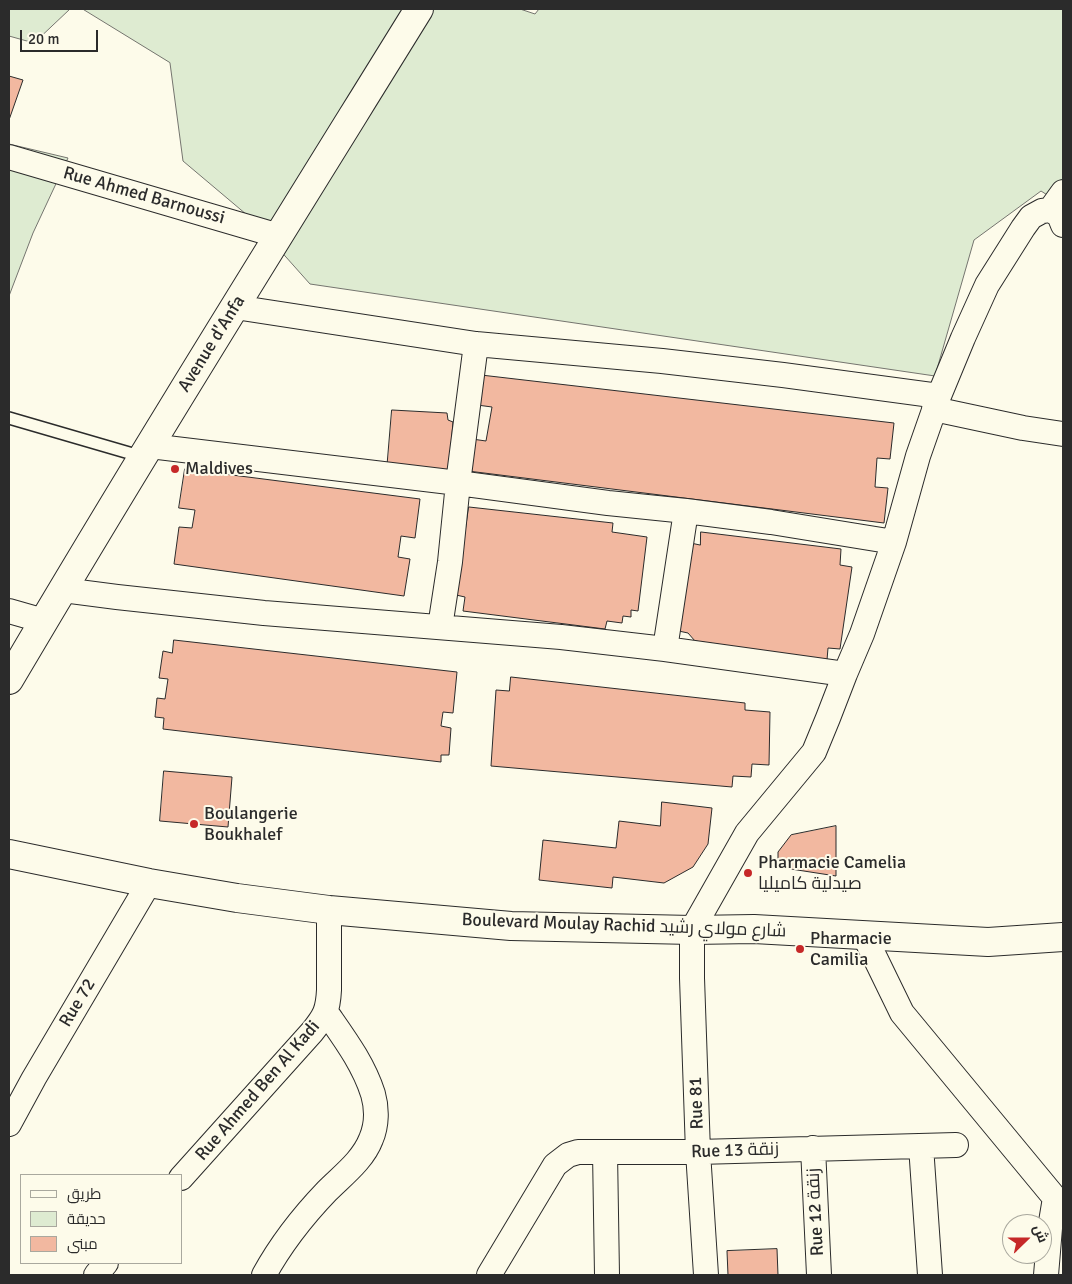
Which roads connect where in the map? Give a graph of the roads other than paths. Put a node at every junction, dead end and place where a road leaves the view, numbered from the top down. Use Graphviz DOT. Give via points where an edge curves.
graph roads {
  1 [pos="419,9"];
  2 [pos="9,156"];
  3 [pos="1059,209"];
  4 [pos="279,236"];
  5 [pos="235,307"];
  6 [pos="476,344"];
  7 [pos="937,403"];
  8 [pos="9,418"];
  9 [pos="1063,434"];
  10 [pos="146,451"];
  11 [pos="458,483"];
  12 [pos="686,511"];
  13 [pos="894,542"];
  14 [pos="63,590"];
  15 [pos="9,611"];
  16 [pos="44,621"];
  17 [pos="440,627"];
  18 [pos="665,649"];
  19 [pos="844,674"];
  20 [pos="9,680"];
  21 [pos="9,854"];
  22 [pos="149,883"];
  23 [pos="329,910"];
  24 [pos="692,930"];
  25 [pos="864,935"];
  26 [pos="1063,937"];
  27 [pos="326,1012"];
  28 [pos="9,1124"];
  29 [pos="956,1145"];
  30 [pos="920,1146"];
  31 [pos="812,1148"];
  32 [pos="605,1152"];
  33 [pos="698,1152"];
  34 [pos="182,1177"];
  35 [pos="105,1264"];
  36 [pos="96,1275"];
  37 [pos="264,1275"];
  38 [pos="490,1275"];
  39 [pos="607,1275"];
  40 [pos="706,1275"];
  41 [pos="819,1275"];
  42 [pos="930,1275"];
  43 [pos="1046,1275"];
  1 -- 4 [label="main road, Avenue d'Anfa"];
  2 -- 4 [label="street, Rue Ahmed Barnoussi"];
  3 -- 7 [label="street" via="1042,211 1031,217 1014,242 987,285"];
  4 -- 5 [label="main road, Avenue d'Anfa"];
  5 -- 6 [label="street"];
  5 -- 10 [label="main road, Avenue d'Anfa"];
  6 -- 7 [label="street" via="783,375"];
  6 -- 11 [label="street"];
  7 -- 9 [label="street" via="1023,428"];
  7 -- 13 [label="street"];
  8 -- 10 [label="lane"];
  10 -- 11 [label="street"];
  10 -- 14 [label="main road, Avenue d'Anfa"];
  11 -- 12 [label="street"];
  11 -- 17 [label="street"];
  12 -- 13 [label="street"];
  12 -- 18 [label="street"];
  13 -- 19 [label="street" via="862,634"];
  14 -- 16 [label="main road, Avenue d'Anfa"];
  14 -- 17 [label="street" via="264,613"];
  15 -- 16 [label="street"];
  16 -- 20 [label="main road, Avenue d'Anfa"];
  17 -- 18 [label="street"];
  18 -- 19 [label="street"];
  19 -- 24 [label="street" via="814,752 746,833"];
  21 -- 22 [label="main road, Boulevard Moulay Rachid شارع مولاي رشيد"];
  22 -- 23 [label="main road, Boulevard Moulay Rachid شارع مولاي رشيد"];
  22 -- 28 [label="street, Rue 72"];
  23 -- 24 [label="main road, Boulevard Moulay Rachid شارع مولاي رشيد" via="511,926"];
  23 -- 27 [label="street, Rue Ahmed Ben Al Kadi" via="329,1002"];
  24 -- 25 [label="main road, Boulevard Moulay Rachid شارع مولاي رشيد" via="754,929"];
  24 -- 33 [label="street, Rue 81"];
  25 -- 26 [label="main road, Boulevard Moulay Rachid شارع مولاي رشيد" via="988,942"];
  25 -- 43 [label="street" via="902,1013 1055,1198"];
  27 -- 34 [label="street, Rue Ahmed Ben Al Kadi" via="312,1032"];
  27 -- 37 [label="street" via="366,1075 376,1119 372,1138 363,1154 291,1233"];
  29 -- 30 [label="street, Rue 13 زنقة"];
  30 -- 31 [label="street, Rue 13 زنقة"];
  30 -- 42 [label="street"];
  31 -- 33 [label="street, Rue 13 زنقة"];
  31 -- 41 [label="street, Rue 12 زنقة"];
  32 -- 33 [label="street, Rue 13 زنقة"];
  32 -- 38 [label="street, Rue 13 زنقة" via="578,1152 554,1165"];
  32 -- 39 [label="street"];
  33 -- 40 [label="street, Rue 81"];
  35 -- 36 [label="street"];
}
